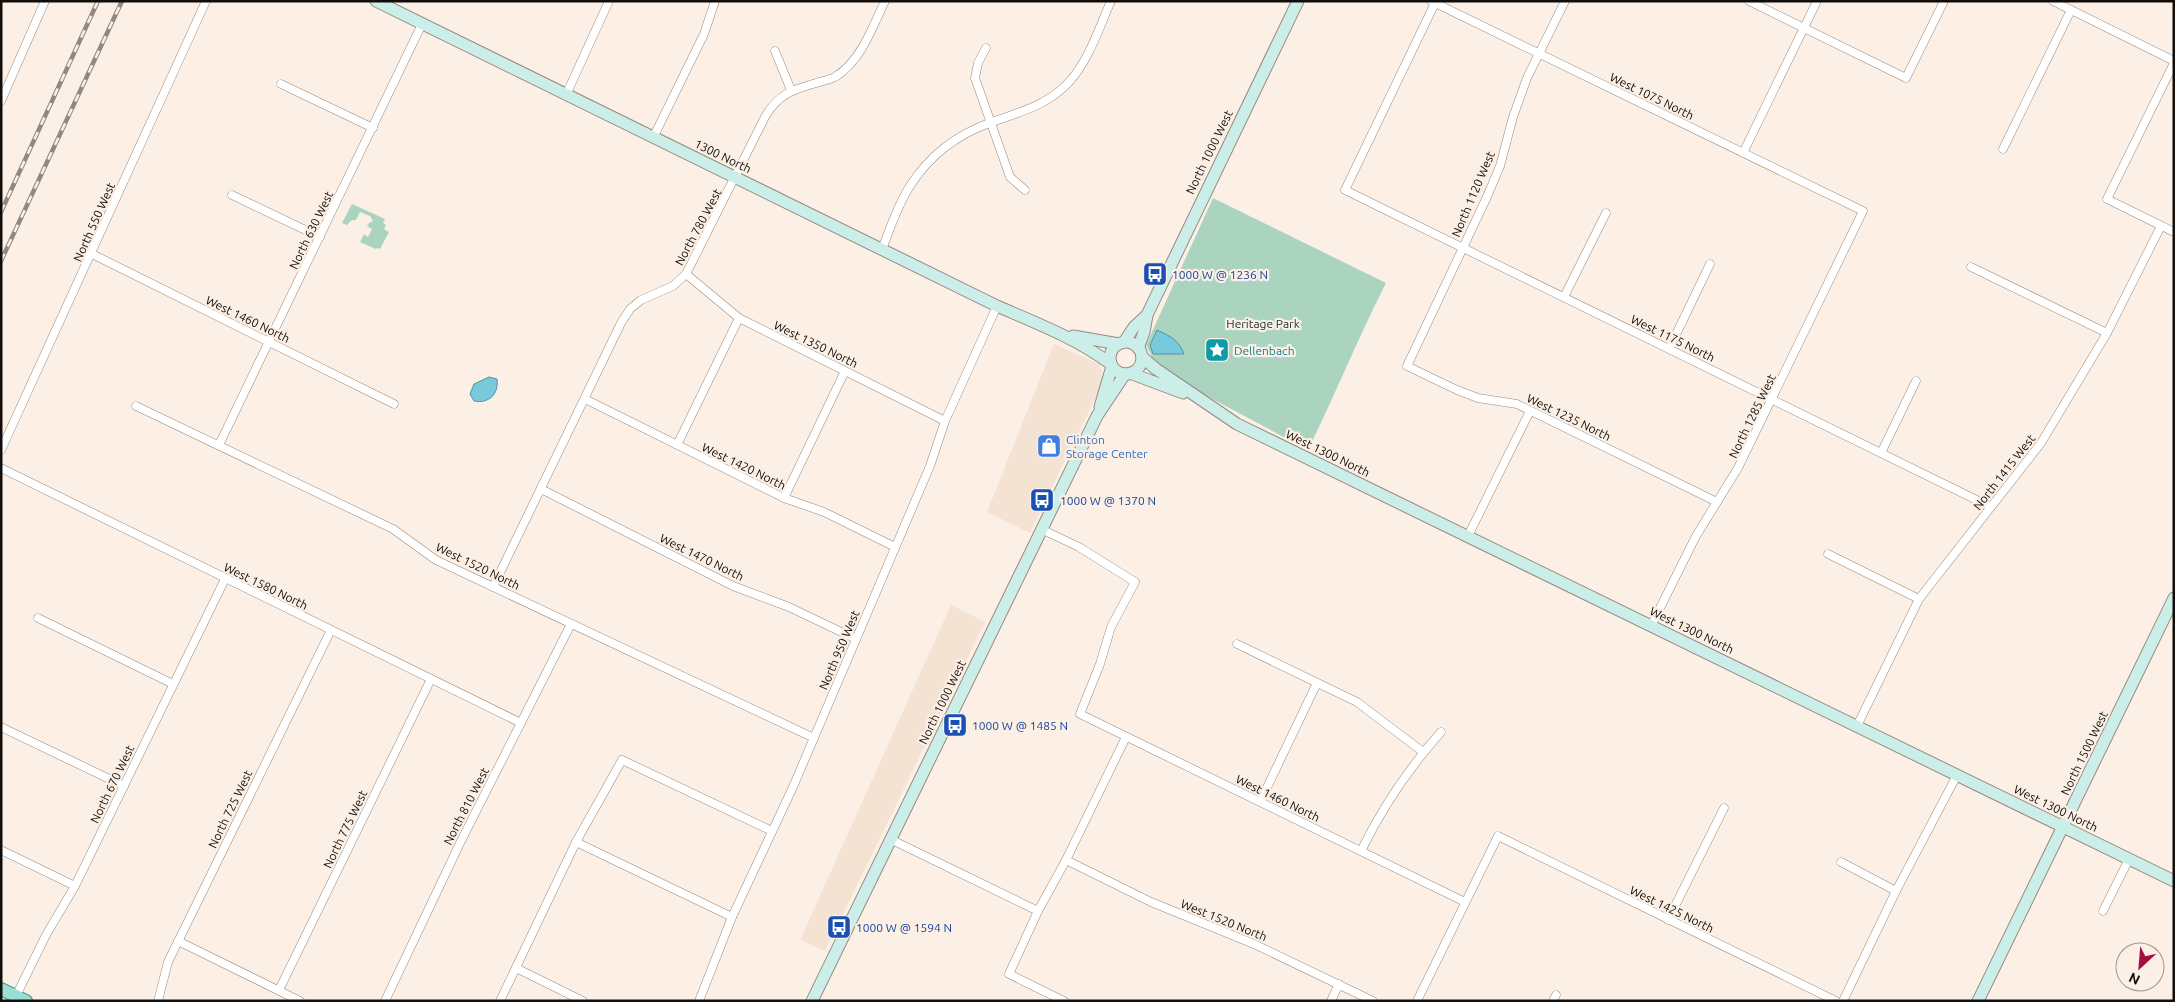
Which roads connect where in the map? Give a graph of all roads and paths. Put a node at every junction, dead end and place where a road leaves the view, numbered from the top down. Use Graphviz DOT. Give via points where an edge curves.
graph roads {
  1 [pos="45,1"];
  2 [pos="206,1"];
  3 [pos="376,1"];
  4 [pos="609,1"];
  5 [pos="715,1"];
  6 [pos="885,1"];
  7 [pos="1111,1"];
  8 [pos="1298,1"];
  9 [pos="1565,1"];
  10 [pos="1749,1"];
  11 [pos="1817,1"];
  12 [pos="1944,1"];
  13 [pos="2054,1"];
  14 [pos="1433,2"];
  15 [pos="2071,10"];
  16 [pos="422,24"];
  17 [pos="1804,28"];
  18 [pos="986,48"];
  19 [pos="775,51"];
  20 [pos="1539,54"];
  21 [pos="2174,62"];
  22 [pos="281,84"];
  23 [pos="791,90"];
  24 [pos="566,95"];
  25 [pos="1,101"];
  26 [pos="991,122"];
  27 [pos="373,128"];
  28 [pos="653,138"];
  29 [pos="2003,149"];
  30 [pos="1743,153"];
  31 [pos="736,177"];
  32 [pos="1025,190"];
  33 [pos="232,195"];
  34 [pos="1863,212"];
  35 [pos="1606,213"];
  36 [pos="2161,226"];
  37 [pos="2174,232"];
  38 [pos="320,237"];
  39 [pos="1463,248"];
  40 [pos="882,249"];
  41 [pos="92,254"];
  42 [pos="1710,264"];
  43 [pos="1970,267"];
  44 [pos="686,274"];
  45 [pos="1564,297"];
  46 [pos="997,306"];
  47 [pos="1147,315"];
  48 [pos="739,318"];
  49 [pos="1060,333"];
  50 [pos="2107,333"];
  51 [pos="269,342"];
  52 [pos="1121,343"];
  53 [pos="1669,349"];
  54 [pos="1140,353"];
  55 [pos="1111,365"];
  56 [pos="1407,366"];
  57 [pos="845,371"];
  58 [pos="1128,374"];
  59 [pos="1916,381"];
  60 [pos="585,399"];
  61 [pos="1201,400"];
  62 [pos="1772,400"];
  63 [pos="394,404"];
  64 [pos="136,406"];
  65 [pos="1530,410"];
  66 [pos="1097,416"];
  67 [pos="945,421"];
  68 [pos="677,445"];
  69 [pos="219,446"];
  70 [pos="1,450"];
  71 [pos="1881,453"];
  72 [pos="1,468"];
  73 [pos="540,488"];
  74 [pos="784,498"];
  75 [pos="1717,502"];
  76 [pos="1991,508"];
  77 [pos="1041,530"];
  78 [pos="1468,536"];
  79 [pos="895,547"];
  80 [pos="1828,554"];
  81 [pos="225,578"];
  82 [pos="493,587"];
  83 [pos="2174,598"];
  84 [pos="1919,599"];
  85 [pos="38,618"];
  86 [pos="571,624"];
  87 [pos="1651,626"];
  88 [pos="331,630"];
  89 [pos="856,639"];
  90 [pos="1237,644"];
  91 [pos="430,679"];
  92 [pos="1317,683"];
  93 [pos="173,684"];
  94 [pos="521,723"];
  95 [pos="1857,726"];
  96 [pos="1,727"];
  97 [pos="1441,732"];
  98 [pos="1126,737"];
  99 [pos="814,738"];
  100 [pos="1423,752"];
  101 [pos="1957,775"];
  102 [pos="124,786"];
  103 [pos="1260,802"];
  104 [pos="1724,808"];
  105 [pos="2064,827"];
  106 [pos="772,831"];
  107 [pos="890,839"];
  108 [pos="576,842"];
  109 [pos="1,850"];
  110 [pos="1361,851"];
  111 [pos="2129,859"];
  112 [pos="1066,860"];
  113 [pos="1840,862"];
  114 [pos="2174,881"];
  115 [pos="75,886"];
  116 [pos="1896,891"];
  117 [pos="1466,902"];
  118 [pos="1038,911"];
  119 [pos="2104,911"];
  120 [pos="732,917"];
  121 [pos="1668,920"];
  122 [pos="178,941"];
  123 [pos="516,968"];
  124 [pos="1339,984"];
  125 [pos="1,989"];
  126 [pos="279,990"];
  127 [pos="21,998"];
  128 [pos="158,1001"];
  129 [pos="300,1001"];
  130 [pos="385,1001"];
  131 [pos="500,1001"];
  132 [pos="583,1001"];
  133 [pos="699,1001"];
  134 [pos="812,1001"];
  135 [pos="1064,1001"];
  136 [pos="1331,1001"];
  137 [pos="1373,1001"];
  138 [pos="1417,1001"];
  139 [pos="1836,1001"];
  140 [pos="1843,1001"];
  141 [pos="1978,1001"];
  1 -- 25 [label="street"];
  2 -- 41 [label="street, North 550 West"];
  3 -- 16 [label="street, 1300 North"];
  4 -- 24 [label="street"];
  5 -- 28 [label="street" via="704,34"];
  6 -- 23 [label="street, North 780 West" via="851,64 834,78"];
  7 -- 26 [label="street" via="1087,55 1069,82 1050,99"];
  8 -- 47 [label="street, North 1000 West"];
  9 -- 20 [label="street, North 1120 West"];
  10 -- 17 [label="street"];
  11 -- 17 [label="street"];
  12 -- 17 [label="street" via="1906,78"];
  13 -- 15 [label="street"];
  14 -- 20 [label="street, West 1075 North"];
  14 -- 39 [label="street, West 1175 North" via="1346,190"];
  15 -- 21 [label="street"];
  15 -- 29 [label="street"];
  16 -- 24 [label="street, 1300 North"];
  16 -- 27 [label="street, North 630 West"];
  17 -- 30 [label="street"];
  18 -- 26 [label="street" via="975,78"];
  19 -- 23 [label="street"];
  20 -- 30 [label="street, West 1075 North"];
  20 -- 39 [label="street, North 1120 West" via="1513,117 1500,166"];
  21 -- 36 [label="street" via="2107,199"];
  22 -- 27 [label="street"];
  23 -- 31 [label="street, North 780 West" via="774,102"];
  24 -- 28 [label="street, 1300 North"];
  26 -- 32 [label="street" via="1010,176"];
  26 -- 40 [label="street" via="965,133 926,164 908,188"];
  27 -- 38 [label="street, North 630 West"];
  28 -- 31 [label="street, 1300 North"];
  30 -- 34 [label="street, West 1075 North"];
  31 -- 40 [label="street, 1300 North"];
  31 -- 44 [label="street, North 780 West"];
  33 -- 38 [label="street"];
  34 -- 62 [label="street, North 1285 West"];
  35 -- 45 [label="street"];
  36 -- 37 [label="street"];
  36 -- 50 [label="street, North 1415 West"];
  38 -- 51 [label="street, North 630 West"];
  39 -- 45 [label="street, West 1175 North"];
  39 -- 56 [label="street, North 1120 West"];
  40 -- 46 [label="street, 1300 North"];
  41 -- 51 [label="street, West 1460 North"];
  41 -- 70 [label="street, North 550 West"];
  42 -- 53 [label="street"];
  43 -- 50 [label="street"];
  44 -- 48 [label="street, West 1350 North"];
  44 -- 60 [label="street, North 780 West" via="673,286 641,300 630,309"];
  45 -- 53 [label="street, West 1175 North"];
  46 -- 49 [label="street, 1300 North"];
  46 -- 67 [label="street, North 950 West"];
  47 -- 52 [label="street, North 1000 West"];
  47 -- 54 [label="street, North 1000 West"];
  48 -- 57 [label="street, West 1350 North"];
  48 -- 68 [label="street"];
  49 -- 52 [label="street, 1300 North"];
  49 -- 55 [label="street, 1300 North" via="1094,351"];
  50 -- 76 [label="street, North 1415 West" via="2041,444"];
  51 -- 63 [label="street, West 1460 North"];
  51 -- 69 [label="street, North 630 West"];
  52 -- 54 [label="street" via="1129,342"];
  52 -- 55 [label="street" via="1111,351"];
  53 -- 62 [label="street, West 1175 North"];
  54 -- 58 [label="street" via="1139,367"];
  54 -- 61 [label="street, West 1300 North"];
  55 -- 58 [label="street"];
  55 -- 66 [label="street, North 1000 West"];
  56 -- 65 [label="street, West 1235 North" via="1478,398 1516,404"];
  57 -- 67 [label="street, West 1350 North"];
  57 -- 74 [label="street"];
  58 -- 61 [label="street, West 1300 North"];
  58 -- 66 [label="street, North 1000 West"];
  59 -- 71 [label="street"];
  60 -- 68 [label="street, West 1420 North"];
  60 -- 73 [label="street, North 780 West"];
  61 -- 78 [label="street, West 1300 North" via="1238,424"];
  62 -- 71 [label="street, West 1175 North"];
  62 -- 75 [label="street, North 1285 West"];
  64 -- 69 [label="street, West 1520 North"];
  65 -- 75 [label="street, West 1235 North"];
  65 -- 78 [label="street"];
  66 -- 77 [label="street, North 1000 West"];
  67 -- 79 [label="street, North 950 West" via="930,466"];
  68 -- 74 [label="street, West 1420 North"];
  69 -- 82 [label="street, West 1520 North" via="393,529 436,560"];
  71 -- 76 [label="street, West 1175 North"];
  72 -- 81 [label="street, West 1580 North"];
  73 -- 82 [label="street, North 780 West"];
  73 -- 89 [label="street, West 1470 North" via="733,586 789,607"];
  74 -- 79 [label="street, West 1420 North" via="824,512"];
  75 -- 87 [label="street, North 1285 West" via="1696,536"];
  76 -- 84 [label="street, North 1415 West"];
  77 -- 98 [label="street, West 1460 North" via="1079,547 1135,582 1112,627 1080,714"];
  77 -- 107 [label="street, North 1000 West"];
  78 -- 87 [label="street, West 1300 North"];
  79 -- 89 [label="street, North 950 West"];
  80 -- 84 [label="street"];
  81 -- 88 [label="street, West 1580 North"];
  81 -- 93 [label="street, North 670 West"];
  82 -- 86 [label="street, West 1520 North"];
  83 -- 105 [label="street, North 1500 West"];
  84 -- 95 [label="street, North 1415 West"];
  85 -- 93 [label="street"];
  86 -- 94 [label="street, North 810 West"];
  86 -- 99 [label="street, West 1520 North"];
  87 -- 95 [label="street, West 1300 North"];
  88 -- 91 [label="street, West 1580 North"];
  88 -- 122 [label="street, North 725 West"];
  89 -- 99 [label="street, North 950 West"];
  90 -- 92 [label="street"];
  91 -- 94 [label="street, West 1580 North"];
  91 -- 126 [label="street, North 775 West"];
  92 -- 100 [label="street" via="1357,702"];
  92 -- 103 [label="street"];
  93 -- 102 [label="street, North 670 West"];
  94 -- 130 [label="street, North 810 West"];
  95 -- 101 [label="street, West 1300 North"];
  96 -- 102 [label="street"];
  97 -- 100 [label="street"];
  98 -- 103 [label="street, West 1460 North"];
  98 -- 112 [label="street"];
  99 -- 106 [label="street, North 950 West"];
  100 -- 110 [label="street" via="1388,800"];
  101 -- 105 [label="street, West 1300 North"];
  101 -- 116 [label="street"];
  102 -- 115 [label="street, North 670 West"];
  103 -- 110 [label="street, West 1460 North"];
  104 -- 121 [label="street"];
  105 -- 111 [label="street, West 1300 North"];
  105 -- 141 [label="street, North 1500 West"];
  106 -- 108 [label="street" via="622,760"];
  106 -- 120 [label="street, North 950 West"];
  107 -- 118 [label="street"];
  107 -- 134 [label="street, North 1000 West"];
  108 -- 120 [label="street"];
  108 -- 123 [label="street"];
  109 -- 115 [label="street"];
  110 -- 117 [label="street, West 1460 North"];
  111 -- 114 [label="street, West 1300 North"];
  111 -- 119 [label="street"];
  112 -- 118 [label="street"];
  112 -- 124 [label="street, West 1520 North" via="1151,902 1254,944"];
  113 -- 116 [label="street"];
  115 -- 127 [label="street, North 670 West" via="46,935"];
  116 -- 140 [label="street"];
  117 -- 121 [label="street, West 1425 North" via="1498,836"];
  117 -- 138 [label="street"];
  118 -- 135 [label="street" via="1009,974"];
  120 -- 133 [label="street, North 950 West"];
  121 -- 139 [label="street, West 1425 North"];
  122 -- 126 [label="street"];
  122 -- 128 [label="street, North 725 West" via="168,962"];
  123 -- 131 [label="street"];
  123 -- 132 [label="street"];
  124 -- 136 [label="street"];
  124 -- 137 [label="street, West 1520 North"];
  125 -- 127 [label="main road"];
  126 -- 129 [label="street"];
}
